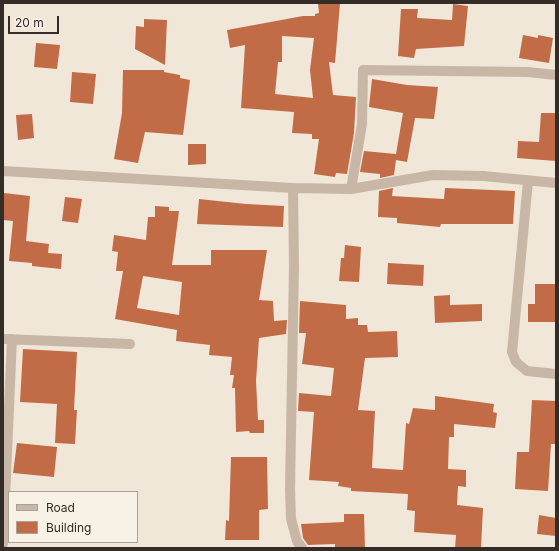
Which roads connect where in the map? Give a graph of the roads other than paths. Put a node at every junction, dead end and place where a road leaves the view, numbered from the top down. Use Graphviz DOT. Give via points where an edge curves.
graph roads {
  1 [pos="556,75"];
  2 [pos="3,171"];
  3 [pos="528,181"];
  4 [pos="556,183"];
  5 [pos="294,188"];
  6 [pos="351,189"];
  7 [pos="8,339"];
  8 [pos="130,344"];
  9 [pos="556,374"];
  10 [pos="3,544"];
  11 [pos="302,548"];
  1 -- 6 [label="street" via="528,72 363,70 362,124"];
  2 -- 5 [label="street"];
  3 -- 4 [label="street"];
  3 -- 6 [label="street" via="483,176 433,175"];
  3 -- 9 [label="street" via="512,352 516,362 527,371"];
  5 -- 6 [label="street"];
  5 -- 11 [label="street" via="290,489 291,519 297,541"];
  7 -- 8 [label="street"];
  7 -- 10 [label="street"];
}
